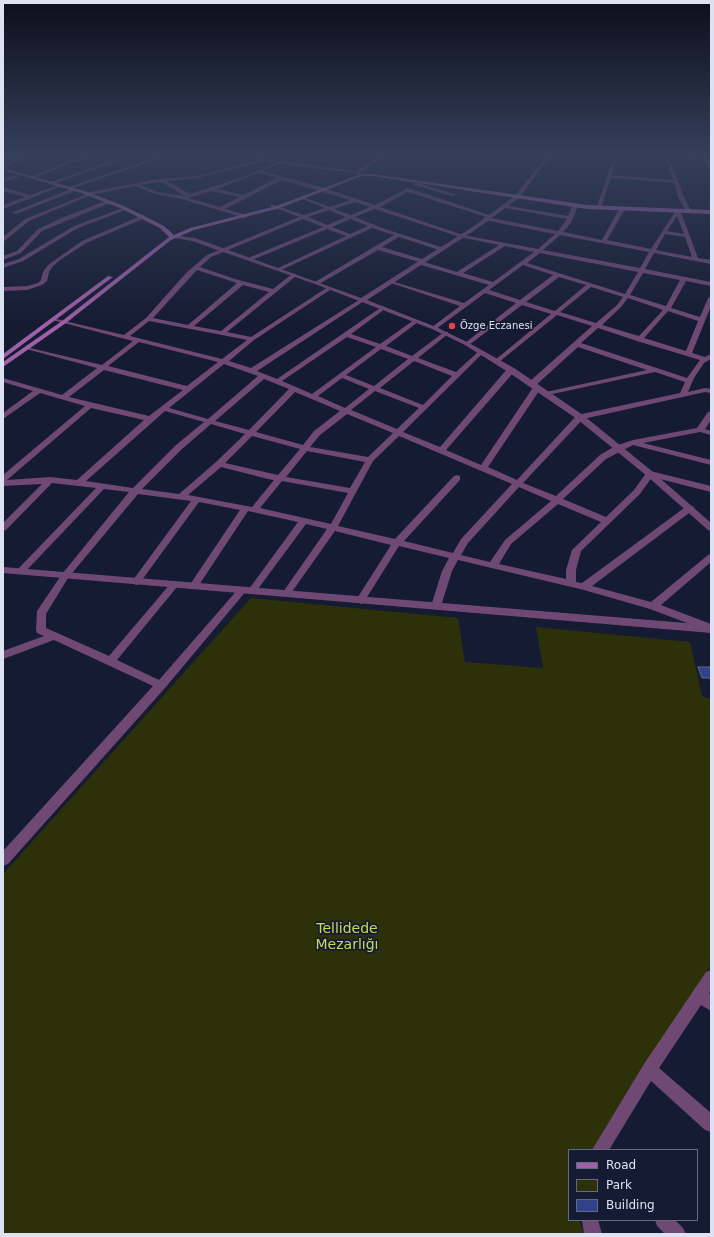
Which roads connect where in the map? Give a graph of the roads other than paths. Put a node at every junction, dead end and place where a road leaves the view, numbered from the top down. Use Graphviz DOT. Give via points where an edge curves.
graph roads {
  1 [pos="9,211"];
  2 [pos="19,211"];
  3 [pos="48,211"];
  4 [pos="85,211"];
  5 [pos="120,211"];
  6 [pos="129,211"];
  7 [pos="223,211"];
  8 [pos="258,211"];
  9 [pos="288,211"];
  10 [pos="321,211"];
  11 [pos="336,211"];
  12 [pos="366,211"];
  13 [pos="386,211"];
  14 [pos="469,211"];
  15 [pos="498,211"];
  16 [pos="526,211"];
  17 [pos="573,211"];
  18 [pos="621,211"];
  19 [pos="670,211"];
  20 [pos="678,211"];
  21 [pos="681,211"];
  22 [pos="14,213"];
  23 [pos="241,215"];
  24 [pos="143,217"];
  25 [pos="304,217"];
  26 [pos="351,217"];
  27 [pos="31,218"];
  28 [pos="488,218"];
  29 [pos="570,218"];
  30 [pos="328,226"];
  31 [pos="372,226"];
  32 [pos="162,227"];
  33 [pos="177,230"];
  34 [pos="3,231"];
  35 [pos="185,232"];
  36 [pos="561,232"];
  37 [pos="663,232"];
  38 [pos="11,234"];
  39 [pos="170,235"];
  40 [pos="350,236"];
  41 [pos="399,236"];
  42 [pos="462,236"];
  43 [pos="688,236"];
  44 [pos="193,239"];
  45 [pos="3,240"];
  46 [pos="605,240"];
  47 [pos="504,244"];
  48 [pos="379,248"];
  49 [pos="223,249"];
  50 [pos="442,249"];
  51 [pos="654,249"];
  52 [pos="538,251"];
  53 [pos="3,258"];
  54 [pos="250,259"];
  55 [pos="696,259"];
  56 [pos="422,262"];
  57 [pos="711,262"];
  58 [pos="522,263"];
  59 [pos="3,266"];
  60 [pos="195,267"];
  61 [pos="279,269"];
  62 [pos="641,271"];
  63 [pos="458,274"];
  64 [pos="558,274"];
  65 [pos="294,275"];
  66 [pos="684,279"];
  67 [pos="392,282"];
  68 [pos="240,283"];
  69 [pos="317,283"];
  70 [pos="494,284"];
  71 [pos="591,284"];
  72 [pos="711,284"];
  73 [pos="330,288"];
  74 [pos="3,289"];
  75 [pos="274,291"];
  76 [pos="484,292"];
  77 [pos="627,296"];
  78 [pos="711,298"];
  79 [pos="362,300"];
  80 [pos="519,303"];
  81 [pos="465,305"];
  82 [pos="383,308"];
  83 [pos="668,308"];
  84 [pos="554,314"];
  85 [pos="148,319"];
  86 [pos="54,320"];
  87 [pos="702,320"];
  88 [pos="416,321"];
  89 [pos="64,322"];
  90 [pos="596,326"];
  91 [pos="189,327"];
  92 [pos="434,328"];
  93 [pos="222,333"];
  94 [pos="346,334"];
  95 [pos="446,334"];
  96 [pos="125,338"];
  97 [pos="252,339"];
  98 [pos="639,340"];
  99 [pos="137,341"];
  100 [pos="467,344"];
  101 [pos="576,344"];
  102 [pos="382,347"];
  103 [pos="28,348"];
  104 [pos="481,352"];
  105 [pos="688,355"];
  106 [pos="3,357"];
  107 [pos="708,357"];
  108 [pos="412,359"];
  109 [pos="497,361"];
  110 [pos="225,362"];
  111 [pos="3,365"];
  112 [pos="103,367"];
  113 [pos="511,370"];
  114 [pos="656,370"];
  115 [pos="252,371"];
  116 [pos="457,375"];
  117 [pos="263,376"];
  118 [pos="342,376"];
  119 [pos="3,380"];
  120 [pos="278,381"];
  121 [pos="689,381"];
  122 [pos="535,386"];
  123 [pos="295,388"];
  124 [pos="188,389"];
  125 [pos="373,389"];
  126 [pos="39,390"];
  127 [pos="711,391"];
  128 [pos="546,394"];
  129 [pos="683,395"];
  130 [pos="313,396"];
  131 [pos="64,397"];
  132 [pos="90,405"];
  133 [pos="425,408"];
  134 [pos="165,409"];
  135 [pos="346,410"];
  136 [pos="711,414"];
  137 [pos="3,417"];
  138 [pos="580,417"];
  139 [pos="150,419"];
  140 [pos="211,422"];
  141 [pos="700,430"];
  142 [pos="398,432"];
  143 [pos="249,433"];
  144 [pos="711,433"];
  145 [pos="633,442"];
  146 [pos="305,448"];
  147 [pos="618,448"];
  148 [pos="442,450"];
  149 [pos="370,460"];
  150 [pos="711,463"];
  151 [pos="219,464"];
  152 [pos="483,468"];
  153 [pos="650,474"];
  154 [pos="281,478"];
  155 [pos="457,478"];
  156 [pos="3,479"];
  157 [pos="50,480"];
  158 [pos="80,482"];
  159 [pos="519,482"];
  160 [pos="3,483"];
  161 [pos="103,485"];
  162 [pos="711,489"];
  163 [pos="136,490"];
  164 [pos="352,492"];
  165 [pos="181,497"];
  166 [pos="197,499"];
  167 [pos="557,500"];
  168 [pos="690,508"];
  169 [pos="250,509"];
  170 [pos="707,520"];
  171 [pos="304,521"];
  172 [pos="607,521"];
  173 [pos="3,528"];
  174 [pos="333,528"];
  175 [pos="711,528"];
  176 [pos="397,543"];
  177 [pos="456,556"];
  178 [pos="711,557"];
  179 [pos="493,564"];
  180 [pos="3,570"];
  181 [pos="20,572"];
  182 [pos="65,576"];
  183 [pos="136,582"];
  184 [pos="571,584"];
  185 [pos="174,585"];
  186 [pos="194,586"];
  187 [pos="584,587"];
  188 [pos="247,591"];
  189 [pos="286,594"];
  190 [pos="361,600"];
  191 [pos="436,606"];
  192 [pos="653,606"];
  193 [pos="711,629"];
  194 [pos="54,636"];
  195 [pos="3,655"];
  196 [pos="110,662"];
  197 [pos="161,685"];
  198 [pos="3,860"];
  199 [pos="711,977"];
  200 [pos="699,995"];
  201 [pos="711,1004"];
  202 [pos="648,1069"];
  203 [pos="711,1124"];
  204 [pos="601,1149"];
  205 [pos="590,1221"];
  206 [pos="664,1221"];
  207 [pos="594,1234"];
  208 [pos="678,1234"];
  1 -- 22 [label="street"];
  2 -- 22 [label="street"];
  3 -- 27 [label="street"];
  4 -- 53 [label="street" via="40,230 19,252"];
  5 -- 59 [label="street" via="76,227 20,260"];
  6 -- 24 [label="main road"];
  7 -- 23 [label="street"];
  8 -- 23 [label="main road"];
  9 -- 25 [label="street"];
  10 -- 25 [label="street"];
  11 -- 26 [label="street"];
  12 -- 26 [label="street"];
  13 -- 42 [label="street"];
  14 -- 28 [label="street"];
  15 -- 28 [label="street"];
  16 -- 29 [label="street"];
  17 -- 29 [label="street"];
  18 -- 46 [label="street"];
  19 -- 20 [label="main road"];
  20 -- 21 [label="main road"];
  20 -- 37 [label="street"];
  20 -- 43 [label="street"];
  22 -- 27 [label="street"];
  23 -- 33 [label="main road"];
  23 -- 35 [label="main road"];
  24 -- 32 [label="main road"];
  24 -- 74 [label="street" via="84,242 50,266 40,284 27,288"];
  25 -- 30 [label="street"];
  25 -- 49 [label="street"];
  26 -- 30 [label="street"];
  26 -- 31 [label="street"];
  27 -- 38 [label="street"];
  28 -- 36 [label="street"];
  28 -- 42 [label="street"];
  29 -- 36 [label="street"];
  30 -- 40 [label="street"];
  30 -- 54 [label="street"];
  31 -- 40 [label="street"];
  31 -- 41 [label="street"];
  32 -- 33 [label="main road"];
  32 -- 39 [label="main road"];
  33 -- 35 [label="main road"];
  33 -- 39 [label="main road"];
  34 -- 38 [label="street"];
  35 -- 39 [label="main road"];
  35 -- 44 [label="street"];
  36 -- 46 [label="street"];
  36 -- 52 [label="street"];
  37 -- 43 [label="street"];
  37 -- 51 [label="street"];
  38 -- 45 [label="street"];
  39 -- 44 [label="street"];
  39 -- 86 [label="main road"];
  39 -- 89 [label="main road"];
  40 -- 61 [label="street"];
  41 -- 48 [label="street"];
  41 -- 50 [label="street"];
  42 -- 47 [label="street"];
  42 -- 50 [label="street"];
  43 -- 55 [label="street"];
  44 -- 49 [label="street"];
  46 -- 51 [label="street"];
  47 -- 52 [label="street"];
  47 -- 63 [label="street"];
  48 -- 56 [label="street"];
  48 -- 69 [label="street"];
  49 -- 54 [label="street"];
  49 -- 60 [label="street"];
  50 -- 56 [label="street"];
  51 -- 55 [label="street"];
  51 -- 62 [label="street"];
  52 -- 58 [label="street"];
  52 -- 62 [label="street"];
  54 -- 61 [label="street"];
  55 -- 57 [label="street"];
  56 -- 63 [label="street"];
  56 -- 67 [label="street"];
  58 -- 64 [label="street"];
  58 -- 70 [label="street"];
  60 -- 68 [label="street"];
  60 -- 85 [label="street"];
  61 -- 65 [label="street"];
  62 -- 66 [label="street"];
  62 -- 77 [label="street"];
  63 -- 70 [label="street"];
  64 -- 71 [label="street"];
  64 -- 80 [label="street"];
  65 -- 69 [label="street"];
  65 -- 75 [label="street"];
  66 -- 72 [label="street"];
  66 -- 83 [label="street"];
  67 -- 79 [label="street"];
  67 -- 81 [label="street"];
  68 -- 75 [label="street"];
  68 -- 91 [label="street"];
  69 -- 73 [label="street"];
  70 -- 76 [label="street"];
  71 -- 77 [label="street"];
  71 -- 84 [label="street"];
  73 -- 79 [label="street"];
  73 -- 97 [label="street"];
  75 -- 93 [label="street"];
  76 -- 80 [label="street"];
  76 -- 81 [label="street"];
  77 -- 83 [label="street"];
  77 -- 90 [label="street"];
  78 -- 87 [label="street"];
  79 -- 82 [label="street"];
  79 -- 115 [label="street"];
  80 -- 84 [label="street"];
  80 -- 100 [label="street"];
  81 -- 92 [label="street"];
  82 -- 88 [label="street"];
  82 -- 94 [label="street"];
  83 -- 87 [label="street"];
  83 -- 98 [label="street"];
  84 -- 90 [label="street"];
  84 -- 109 [label="street"];
  85 -- 91 [label="street"];
  85 -- 96 [label="street"];
  86 -- 89 [label="street"];
  86 -- 106 [label="main road"];
  87 -- 105 [label="street"];
  88 -- 92 [label="street"];
  88 -- 102 [label="street"];
  89 -- 96 [label="street"];
  89 -- 103 [label="main road"];
  90 -- 98 [label="street"];
  90 -- 101 [label="street"];
  91 -- 93 [label="street"];
  92 -- 95 [label="street"];
  93 -- 97 [label="street"];
  94 -- 102 [label="street"];
  94 -- 120 [label="street"];
  95 -- 100 [label="street"];
  95 -- 108 [label="street"];
  96 -- 99 [label="street"];
  97 -- 110 [label="street"];
  98 -- 105 [label="street"];
  99 -- 110 [label="street"];
  99 -- 112 [label="street"];
  100 -- 104 [label="street"];
  101 -- 114 [label="street"];
  101 -- 122 [label="street"];
  102 -- 108 [label="street"];
  102 -- 118 [label="street"];
  103 -- 111 [label="main road"];
  103 -- 112 [label="street"];
  104 -- 109 [label="street"];
  104 -- 116 [label="street"];
  105 -- 107 [label="street"];
  107 -- 121 [label="street" via="701,362"];
  108 -- 116 [label="street"];
  108 -- 125 [label="street"];
  109 -- 113 [label="street"];
  110 -- 115 [label="street"];
  110 -- 124 [label="street"];
  112 -- 124 [label="street"];
  112 -- 131 [label="street"];
  113 -- 122 [label="street"];
  113 -- 148 [label="street"];
  114 -- 121 [label="street"];
  114 -- 128 [label="street"];
  115 -- 117 [label="street"];
  116 -- 133 [label="street"];
  117 -- 120 [label="street"];
  117 -- 140 [label="street"];
  118 -- 125 [label="street"];
  118 -- 130 [label="street"];
  119 -- 126 [label="street"];
  120 -- 123 [label="street"];
  121 -- 129 [label="street"];
  122 -- 128 [label="street"];
  122 -- 152 [label="street"];
  123 -- 130 [label="street"];
  123 -- 143 [label="street"];
  124 -- 134 [label="street"];
  125 -- 133 [label="street"];
  125 -- 135 [label="street"];
  126 -- 131 [label="street"];
  126 -- 137 [label="street"];
  127 -- 129 [label="street"];
  128 -- 138 [label="street"];
  129 -- 138 [label="street"];
  130 -- 135 [label="street"];
  131 -- 132 [label="street"];
  132 -- 139 [label="street"];
  132 -- 156 [label="street"];
  133 -- 142 [label="street"];
  134 -- 139 [label="street"];
  134 -- 140 [label="street"];
  135 -- 142 [label="street"];
  135 -- 146 [label="street" via="317,433"];
  136 -- 141 [label="street"];
  138 -- 147 [label="street"];
  138 -- 159 [label="street"];
  139 -- 158 [label="street"];
  140 -- 143 [label="street"];
  140 -- 163 [label="street" via="179,448"];
  141 -- 144 [label="street"];
  141 -- 145 [label="street"];
  142 -- 148 [label="street"];
  142 -- 149 [label="street"];
  143 -- 146 [label="street"];
  143 -- 151 [label="street"];
  145 -- 147 [label="street"];
  145 -- 150 [label="street"];
  146 -- 149 [label="street"];
  146 -- 154 [label="street"];
  147 -- 153 [label="street"];
  147 -- 167 [label="street" via="603,458"];
  148 -- 152 [label="street"];
  149 -- 164 [label="street"];
  151 -- 154 [label="street"];
  151 -- 165 [label="street"];
  152 -- 159 [label="street"];
  153 -- 162 [label="street"];
  153 -- 168 [label="street"];
  153 -- 172 [label="street" via="637,492"];
  154 -- 164 [label="street"];
  154 -- 169 [label="street"];
  155 -- 176 [label="street"];
  157 -- 158 [label="street"];
  157 -- 160 [label="street"];
  157 -- 173 [label="street"];
  158 -- 161 [label="street"];
  159 -- 167 [label="street"];
  159 -- 177 [label="street" via="464,541"];
  161 -- 163 [label="street"];
  161 -- 181 [label="street"];
  163 -- 165 [label="street"];
  163 -- 182 [label="street"];
  164 -- 174 [label="street"];
  165 -- 166 [label="street"];
  166 -- 169 [label="street"];
  166 -- 183 [label="street"];
  167 -- 172 [label="street"];
  167 -- 179 [label="street" via="508,542"];
  168 -- 170 [label="street"];
  168 -- 187 [label="street"];
  169 -- 171 [label="street"];
  169 -- 186 [label="street"];
  170 -- 175 [label="street"];
  171 -- 174 [label="street"];
  171 -- 188 [label="street"];
  172 -- 184 [label="street" via="577,550 571,570"];
  174 -- 176 [label="street"];
  174 -- 189 [label="street"];
  176 -- 177 [label="street"];
  176 -- 190 [label="street"];
  177 -- 179 [label="street"];
  177 -- 191 [label="street" via="447,571"];
  178 -- 192 [label="street"];
  179 -- 184 [label="street"];
  180 -- 181 [label="street"];
  181 -- 182 [label="street"];
  182 -- 183 [label="street"];
  182 -- 194 [label="street" via="41,614 41,630"];
  183 -- 185 [label="street"];
  184 -- 187 [label="street"];
  185 -- 186 [label="street"];
  185 -- 196 [label="street"];
  186 -- 188 [label="street"];
  187 -- 192 [label="street"];
  188 -- 189 [label="street"];
  188 -- 197 [label="street"];
  189 -- 190 [label="street"];
  190 -- 191 [label="street"];
  191 -- 193 [label="street"];
  192 -- 193 [label="street"];
  194 -- 195 [label="street"];
  194 -- 196 [label="street"];
  196 -- 197 [label="street"];
  197 -- 198 [label="street"];
  199 -- 200 [label="street"];
  200 -- 201 [label="street"];
  200 -- 202 [label="street"];
  202 -- 203 [label="street"];
  202 -- 204 [label="street"];
  205 -- 207 [label="street"];
  206 -- 208 [label="street"];
}
